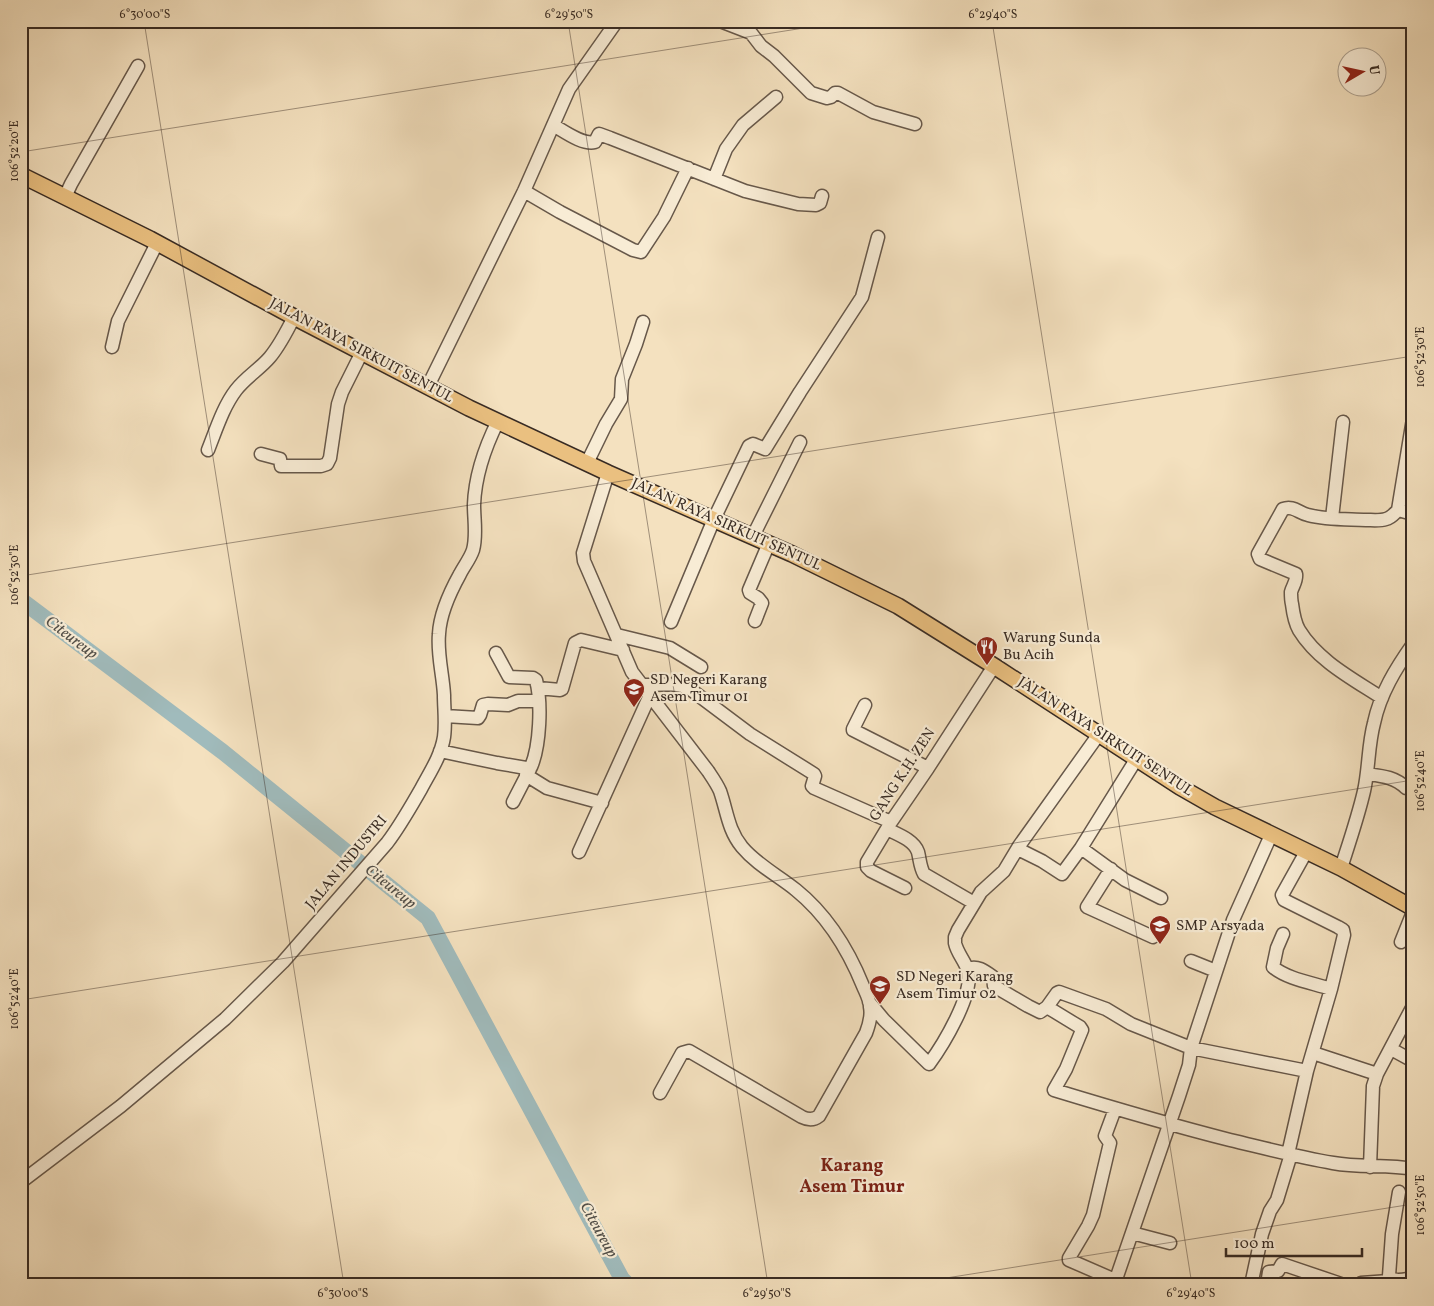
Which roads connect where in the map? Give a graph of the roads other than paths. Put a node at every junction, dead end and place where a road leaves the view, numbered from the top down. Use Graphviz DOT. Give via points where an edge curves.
graph roads {
  1 [pos="617,21"];
  2 [pos="720,21"];
  3 [pos="138,66"];
  4 [pos="776,97"];
  5 [pos="915,124"];
  6 [pos="553,125"];
  7 [pos="688,168"];
  8 [pos="21,174"];
  9 [pos="714,179"];
  10 [pos="524,191"];
  11 [pos="822,196"];
  12 [pos="65,197"];
  13 [pos="878,237"];
  14 [pos="157,243"];
  15 [pos="294,317"];
  16 [pos="643,322"];
  17 [pos="112,347"];
  18 [pos="362,352"];
  19 [pos="428,386"];
  20 [pos="1413,419"];
  21 [pos="498,421"];
  22 [pos="1343,422"];
  23 [pos="800,442"];
  24 [pos="208,450"];
  25 [pos="261,454"];
  26 [pos="1409,462"];
  27 [pos="587,463"];
  28 [pos="608,473"];
  29 [pos="1398,510"];
  30 [pos="1413,514"];
  31 [pos="1332,518"];
  32 [pos="714,519"];
  33 [pos="752,536"];
  34 [pos="769,544"];
  35 [pos="755,621"];
  36 [pos="671,622"];
  37 [pos="617,634"];
  38 [pos="1412,646"];
  39 [pos="623,650"];
  40 [pos="496,652"];
  41 [pos="994,666"];
  42 [pos="701,667"];
  43 [pos="642,685"];
  44 [pos="538,694"];
  45 [pos="650,695"];
  46 [pos="1382,698"];
  47 [pos="865,705"];
  48 [pos="444,716"];
  49 [pos="1099,734"];
  50 [pos="440,752"];
  51 [pos="1137,758"];
  52 [pos="928,768"];
  53 [pos="529,771"];
  54 [pos="1368,774"];
  55 [pos="1406,788"];
  56 [pos="513,802"];
  57 [pos="602,803"];
  58 [pos="889,825"];
  59 [pos="1271,835"];
  60 [pos="1081,848"];
  61 [pos="1018,850"];
  62 [pos="578,852"];
  63 [pos="1306,852"];
  64 [pos="1341,868"];
  65 [pos="1111,869"];
  66 [pos="905,888"];
  67 [pos="1161,898"];
  68 [pos="974,903"];
  69 [pos="1413,908"];
  70 [pos="1413,912"];
  71 [pos="1283,934"];
  72 [pos="1153,937"];
  73 [pos="1401,942"];
  74 [pos="1191,961"];
  75 [pos="967,969"];
  76 [pos="1216,971"];
  77 [pos="1331,989"];
  78 [pos="869,1002"];
  79 [pos="1413,1006"];
  80 [pos="1048,1007"];
  81 [pos="1192,1048"];
  82 [pos="1391,1049"];
  83 [pos="1313,1053"];
  84 [pos="1413,1061"];
  85 [pos="1307,1071"];
  86 [pos="1377,1074"];
  87 [pos="660,1093"];
  88 [pos="1115,1109"];
  89 [pos="1169,1123"];
  90 [pos="1289,1154"];
  91 [pos="1370,1167"];
  92 [pos="1413,1169"];
  93 [pos="23,1178"];
  94 [pos="1399,1192"];
  95 [pos="1132,1233"];
  96 [pos="1170,1243"];
  97 [pos="1413,1278"];
  98 [pos="1397,1281"];
  99 [pos="1114,1282"];
  100 [pos="1251,1285"];
  101 [pos="1266,1285"];
  102 [pos="1344,1285"];
  103 [pos="1359,1285"];
  1 -- 6 [label="street" via="568,89"];
  2 -- 5 [label="street" via="751,33 811,93 827,98 838,93 873,112"];
  3 -- 12 [label="street"];
  4 -- 9 [label="street" via="743,125 726,149"];
  6 -- 7 [label="street" via="576,138 595,142 601,135"];
  6 -- 10 [label="street"];
  7 -- 9 [label="street"];
  7 -- 10 [label="street" via="664,217 641,252"];
  8 -- 12 [label="main road, JALAN RAYA SIRKUIT SENTUL"];
  9 -- 11 [label="street" via="745,191 798,204 816,205"];
  10 -- 19 [label="street"];
  12 -- 14 [label="main road, JALAN RAYA SIRKUIT SENTUL"];
  13 -- 32 [label="street" via="862,296 765,449 753,444 748,446"];
  14 -- 15 [label="main road, JALAN RAYA SIRKUIT SENTUL"];
  14 -- 17 [label="street" via="118,321"];
  15 -- 18 [label="main road, JALAN RAYA SIRKUIT SENTUL"];
  15 -- 24 [label="street" via="270,358 235,392"];
  16 -- 27 [label="street" via="622,379 621,399"];
  18 -- 19 [label="main road, JALAN RAYA SIRKUIT SENTUL"];
  18 -- 25 [label="street" via="338,404 327,464 281,466 280,459"];
  19 -- 21 [label="main road, JALAN RAYA SIRKUIT SENTUL"];
  20 -- 26 [label="street"];
  21 -- 27 [label="main road, JALAN RAYA SIRKUIT SENTUL"];
  21 -- 48 [label="street, JALAN INDUSTRI" via="484,451 477,485 472,552 440,622 438,637"];
  22 -- 31 [label="street"];
  23 -- 33 [label="street"];
  26 -- 29 [label="street"];
  27 -- 28 [label="main road, JALAN RAYA SIRKUIT SENTUL"];
  28 -- 32 [label="main road, JALAN RAYA SIRKUIT SENTUL"];
  28 -- 37 [label="street" via="583,556"];
  29 -- 30 [label="street"];
  29 -- 31 [label="street" via="1383,520"];
  31 -- 46 [label="street" via="1309,515 1292,507 1283,509 1259,556 1296,574 1291,592 1294,617 1310,645"];
  32 -- 33 [label="main road, JALAN RAYA SIRKUIT SENTUL"];
  32 -- 36 [label="street"];
  33 -- 34 [label="main road, JALAN RAYA SIRKUIT SENTUL"];
  34 -- 35 [label="street" via="748,590 762,603"];
  34 -- 41 [label="main road, JALAN RAYA SIRKUIT SENTUL" via="898,606"];
  37 -- 39 [label="street"];
  37 -- 42 [label="street" via="670,648"];
  38 -- 46 [label="street"];
  39 -- 43 [label="street" via="629,667"];
  39 -- 44 [label="street" via="578,641 562,689"];
  40 -- 44 [label="street" via="509,676 536,680"];
  41 -- 49 [label="main road, JALAN RAYA SIRKUIT SENTUL"];
  41 -- 52 [label="street, GANG K.H. ZEN"];
  43 -- 45 [label="street"];
  43 -- 58 [label="street" via="684,685 750,734 814,774 814,788"];
  44 -- 48 [label="street" via="508,705 483,705 478,718"];
  44 -- 53 [label="street" via="538,734"];
  45 -- 57 [label="street"];
  45 -- 78 [label="street" via="716,784 730,826 741,846 796,890 830,924 849,955"];
  46 -- 54 [label="street" via="1373,724"];
  47 -- 52 [label="street" via="853,730"];
  48 -- 50 [label="street, JALAN INDUSTRI"];
  49 -- 51 [label="main road, JALAN RAYA SIRKUIT SENTUL"];
  49 -- 61 [label="street"];
  50 -- 53 [label="street"];
  50 -- 93 [label="street, JALAN INDUSTRI" via="410,810 387,844 283,962 226,1019 114,1111"];
  51 -- 59 [label="main road, JALAN RAYA SIRKUIT SENTUL" via="1214,807"];
  51 -- 60 [label="street"];
  52 -- 58 [label="street, GANG K.H. ZEN"];
  53 -- 56 [label="street"];
  53 -- 57 [label="street" via="547,788"];
  54 -- 55 [label="street" via="1394,779"];
  54 -- 64 [label="street"];
  57 -- 62 [label="street"];
  58 -- 66 [label="street, GANG K.H. ZEN" via="867,866"];
  58 -- 68 [label="street" via="915,845 924,874"];
  59 -- 63 [label="main road, JALAN RAYA SIRKUIT SENTUL"];
  59 -- 76 [label="street" via="1233,920"];
  60 -- 61 [label="street" via="1062,874"];
  60 -- 65 [label="street"];
  61 -- 68 [label="street" via="1004,871 984,888"];
  63 -- 64 [label="main road, JALAN RAYA SIRKUIT SENTUL"];
  63 -- 77 [label="street" via="1282,895 1284,900 1343,930"];
  64 -- 69 [label="main road, JALAN RAYA SIRKUIT SENTUL"];
  65 -- 67 [label="street"];
  65 -- 72 [label="street" via="1087,907"];
  68 -- 75 [label="street" via="955,937 956,947"];
  70 -- 73 [label="street"];
  71 -- 77 [label="street" via="1273,967 1288,976"];
  74 -- 76 [label="street"];
  75 -- 78 [label="street" via="967,992 945,1041 929,1064"];
  75 -- 80 [label="street" via="976,967 985,971 994,977 994,986 1040,1012"];
  76 -- 81 [label="street"];
  77 -- 83 [label="street"];
  78 -- 87 [label="street" via="871,1009 866,1034 817,1118 802,1117 689,1051 682,1053"];
  79 -- 82 [label="street"];
  80 -- 81 [label="street" via="1059,992 1106,1009 1131,1024"];
  80 -- 88 [label="street" via="1082,1030 1054,1090"];
  81 -- 85 [label="street"];
  81 -- 89 [label="street"];
  82 -- 84 [label="street"];
  82 -- 86 [label="street"];
  83 -- 85 [label="street"];
  83 -- 86 [label="street"];
  85 -- 90 [label="street"];
  86 -- 91 [label="street" via="1373,1086"];
  88 -- 89 [label="street"];
  88 -- 99 [label="street" via="1105,1136 1110,1143 1092,1215 1069,1258"];
  89 -- 90 [label="street"];
  89 -- 95 [label="street"];
  90 -- 91 [label="street" via="1334,1164"];
  90 -- 100 [label="street" via="1277,1200 1262,1234"];
  91 -- 92 [label="street"];
  94 -- 98 [label="street" via="1389,1276"];
  95 -- 96 [label="street"];
  95 -- 99 [label="street"];
  97 -- 98 [label="street"];
  98 -- 103 [label="street"];
  101 -- 102 [label="street" via="1269,1272 1278,1272 1282,1264"];
}
